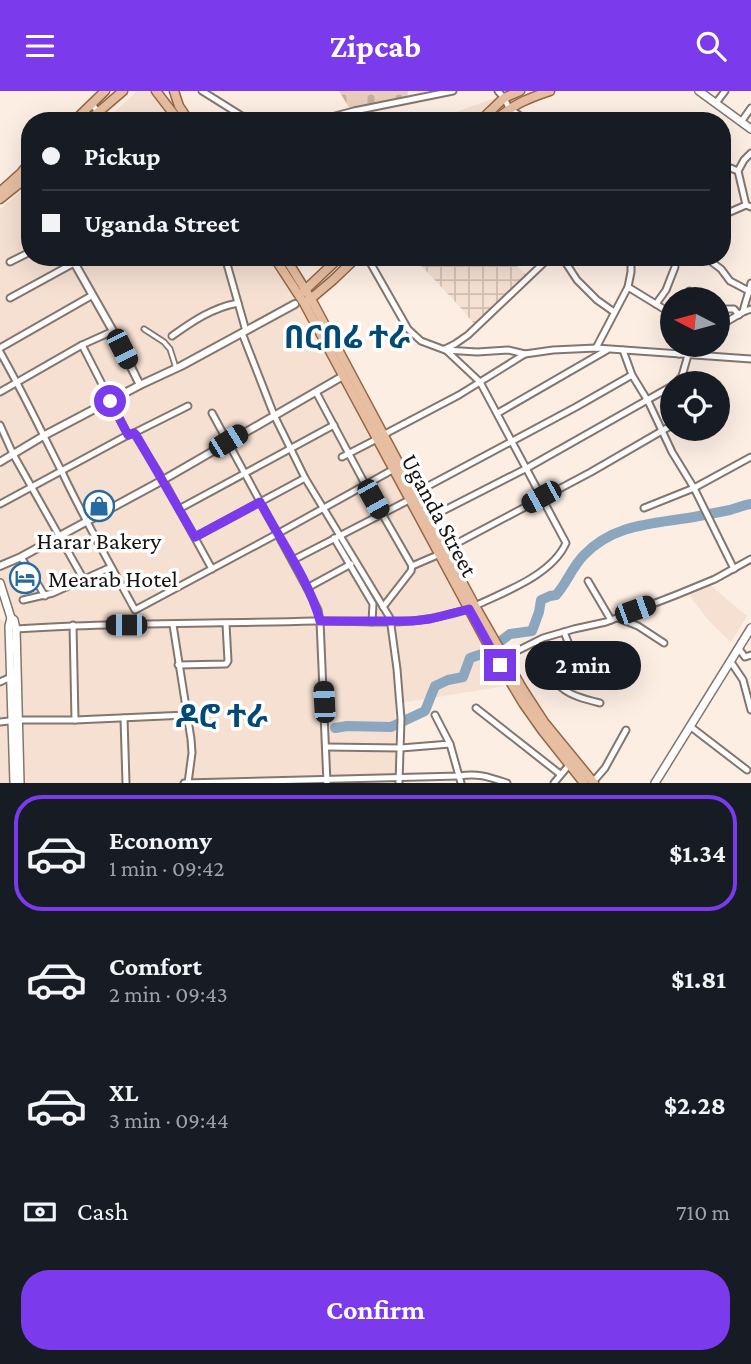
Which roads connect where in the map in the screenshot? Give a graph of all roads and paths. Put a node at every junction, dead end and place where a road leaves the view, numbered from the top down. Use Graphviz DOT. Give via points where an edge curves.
graph roads {
  1 [pos="105,91"];
  2 [pos="123,91"];
  3 [pos="156,91"];
  4 [pos="174,91"];
  5 [pos="202,91"];
  6 [pos="453,91"];
  7 [pos="520,91"];
  8 [pos="550,91"];
  9 [pos="699,91"];
  10 [pos="725,91"];
  11 [pos="501,94"];
  12 [pos="532,94"];
  13 [pos="716,103"];
  14 [pos="92,104"];
  15 [pos="509,108"];
  16 [pos="751,108"];
  17 [pos="84,112"];
  18 [pos="98,112"];
  19 [pos="171,112"];
  20 [pos="183,112"];
  21 [pos="236,112"];
  22 [pos="350,112"];
  23 [pos="487,112"];
  24 [pos="505,112"];
  25 [pos="515,112"];
  26 [pos="728,112"];
  27 [pos="731,114"];
  28 [pos="741,122"];
  29 [pos="751,129"];
  30 [pos="751,153"];
  31 [pos="731,168"];
  32 [pos="738,171"];
  33 [pos="21,181"];
  34 [pos="21,182"];
  35 [pos="0,192"];
  36 [pos="0,199"];
  37 [pos="748,206"];
  38 [pos="731,212"];
  39 [pos="21,256"];
  40 [pos="10,262"];
  41 [pos="62,266"];
  42 [pos="75,266"];
  43 [pos="227,266"];
  44 [pos="281,266"];
  45 [pos="289,266"];
  46 [pos="330,266"];
  47 [pos="346,266"];
  48 [pos="372,266"];
  49 [pos="539,266"];
  50 [pos="568,266"];
  51 [pos="631,266"];
  52 [pos="717,266"];
  53 [pos="675,267"];
  54 [pos="751,283"];
  55 [pos="628,288"];
  56 [pos="302,292"];
  57 [pos="750,292"];
  58 [pos="91,296"];
  59 [pos="10,298"];
  60 [pos="303,302"];
  61 [pos="237,303"];
  62 [pos="656,305"];
  63 [pos="660,307"];
  64 [pos="730,309"];
  65 [pos="751,309"];
  66 [pos="614,312"];
  67 [pos="741,314"];
  68 [pos="730,320"];
  69 [pos="144,328"];
  70 [pos="113,331"];
  71 [pos="244,332"];
  72 [pos="172,336"];
  73 [pos="82,345"];
  74 [pos="596,348"];
  75 [pos="609,349"];
  76 [pos="0,350"];
  77 [pos="444,350"];
  78 [pos="623,350"];
  79 [pos="660,353"];
  80 [pos="525,354"];
  81 [pos="720,357"];
  82 [pos="751,359"];
  83 [pos="176,368"];
  84 [pos="346,374"];
  85 [pos="632,375"];
  86 [pos="17,382"];
  87 [pos="480,382"];
  88 [pos="140,385"];
  89 [pos="316,392"];
  90 [pos="0,393"];
  91 [pos="660,394"];
  92 [pos="110,401"];
  93 [pos="648,401"];
  94 [pos="188,406"];
  95 [pos="212,413"];
  96 [pos="498,413"];
  97 [pos="274,415"];
  98 [pos="0,425"];
  99 [pos="334,425"];
  100 [pos="660,431"];
  101 [pos="131,434"];
  102 [pos="45,435"];
  103 [pos="380,437"];
  104 [pos="228,441"];
  105 [pos="512,441"];
  106 [pos="666,441"];
  107 [pos="291,449"];
  108 [pos="349,453"];
  109 [pos="13,454"];
  110 [pos="342,457"];
  111 [pos="751,457"];
  112 [pos="0,461"];
  113 [pos="527,468"];
  114 [pos="394,469"];
  115 [pos="61,472"];
  116 [pos="244,473"];
  117 [pos="304,478"];
  118 [pos="163,479"];
  119 [pos="365,484"];
  120 [pos="32,487"];
  121 [pos="694,488"];
  122 [pos="413,496"];
  123 [pos="541,497"];
  124 [pos="260,502"];
  125 [pos="0,504"];
  126 [pos="644,508"];
  127 [pos="179,509"];
  128 [pos="323,509"];
  129 [pos="381,513"];
  130 [pos="429,518"];
  131 [pos="87,520"];
  132 [pos="277,534"];
  133 [pos="59,535"];
  134 [pos="341,535"];
  135 [pos="195,537"];
  136 [pos="334,538"];
  137 [pos="443,552"];
  138 [pos="20,557"];
  139 [pos="751,559"];
  140 [pos="293,560"];
  141 [pos="0,566"];
  142 [pos="354,566"];
  143 [pos="412,566"];
  144 [pos="111,567"];
  145 [pos="212,569"];
  146 [pos="734,569"];
  147 [pos="84,580"];
  148 [pos="588,581"];
  149 [pos="0,583"];
  150 [pos="307,588"];
  151 [pos="45,596"];
  152 [pos="23,600"];
  153 [pos="382,604"];
  154 [pos="374,606"];
  155 [pos="472,607"];
  156 [pos="135,610"];
  157 [pos="618,618"];
  158 [pos="611,620"];
  159 [pos="320,621"];
  160 [pos="372,622"];
  161 [pos="391,622"];
  162 [pos="9,624"];
  163 [pos="226,624"];
  164 [pos="73,625"];
  165 [pos="126,625"];
  166 [pos="173,625"];
  167 [pos="751,628"];
  168 [pos="564,632"];
  169 [pos="536,642"];
  170 [pos="664,643"];
  171 [pos="738,649"];
  172 [pos="501,655"];
  173 [pos="751,655"];
  174 [pos="731,662"];
  175 [pos="178,665"];
  176 [pos="13,676"];
  177 [pos="0,682"];
  178 [pos="624,682"];
  179 [pos="749,691"];
  180 [pos="600,703"];
  181 [pos="476,708"];
  182 [pos="751,710"];
  183 [pos="187,715"];
  184 [pos="435,715"];
  185 [pos="124,718"];
  186 [pos="14,720"];
  187 [pos="75,720"];
  188 [pos="0,722"];
  189 [pos="691,727"];
  190 [pos="626,730"];
  191 [pos="450,744"];
  192 [pos="326,747"];
  193 [pos="401,748"];
  194 [pos="569,765"];
  195 [pos="747,770"];
  196 [pos="560,774"];
  197 [pos="459,776"];
  198 [pos="399,780"];
  199 [pos="327,781"];
  200 [pos="253,782"];
  201 [pos="14,783"];
  202 [pos="20,783"];
  203 [pos="126,783"];
  204 [pos="187,783"];
  205 [pos="461,783"];
  206 [pos="507,783"];
  207 [pos="554,783"];
  208 [pos="590,783"];
  209 [pos="655,783"];
  1 -- 14 [label="main road"];
  2 -- 18 [label="main road"];
  3 -- 19 [label="main road"];
  4 -- 20 [label="main road"];
  5 -- 21 [label="street"];
  6 -- 22 [label="street"];
  7 -- 11 [label="main road"];
  8 -- 12 [label="main road"];
  9 -- 13 [label="main road"];
  10 -- 13 [label="street"];
  11 -- 15 [label="street"];
  11 -- 23 [label="main road"];
  12 -- 15 [label="main road"];
  13 -- 26 [label="main road"];
  14 -- 17 [label="main road"];
  14 -- 18 [label="street"];
  15 -- 24 [label="main road"];
  15 -- 25 [label="street"];
  16 -- 28 [label="street"];
  27 -- 28 [label="main road"];
  28 -- 29 [label="main road"];
  30 -- 32 [label="street"];
  31 -- 32 [label="street"];
  32 -- 37 [label="street"];
  33 -- 35 [label="main road"];
  34 -- 36 [label="main road"];
  37 -- 38 [label="street"];
  39 -- 40 [label="street"];
  41 -- 59 [label="street"];
  42 -- 58 [label="street"];
  43 -- 61 [label="street"];
  44 -- 56 [label="main road, Uganda Street"];
  45 -- 56 [label="main road, Uganda Street"];
  46 -- 56 [label="main road"];
  47 -- 60 [label="main road"];
  48 -- 77 [label="street" via="408,329 421,341"];
  49 -- 77 [label="street" via="468,335"];
  50 -- 66 [label="street" via="597,300"];
  51 -- 55 [label="street"];
  52 -- 57 [label="street" via="730,281"];
  53 -- 62 [label="street"];
  54 -- 57 [label="street"];
  55 -- 62 [label="street"];
  55 -- 66 [label="street"];
  56 -- 60 [label="main road, Uganda Street"];
  57 -- 67 [label="street"];
  58 -- 70 [label="street"];
  58 -- 76 [label="street"];
  60 -- 71 [label="street"];
  60 -- 84 [label="main road, Uganda Street"];
  61 -- 71 [label="street"];
  61 -- 72 [label="street" via="210,311"];
  62 -- 63 [label="street"];
  64 -- 67 [label="street"];
  65 -- 67 [label="street"];
  66 -- 74 [label="street"];
  67 -- 68 [label="street"];
  69 -- 83 [label="street" via="170,349"];
  70 -- 73 [label="street"];
  70 -- 88 [label="street"];
  71 -- 83 [label="street"];
  71 -- 97 [label="street"];
  73 -- 86 [label="street"];
  73 -- 92 [label="street"];
  74 -- 75 [label="street"];
  74 -- 80 [label="street"];
  75 -- 78 [label="street"];
  75 -- 96 [label="street"];
  76 -- 86 [label="street"];
  77 -- 80 [label="street"];
  77 -- 87 [label="street"];
  78 -- 79 [label="street"];
  78 -- 85 [label="street"];
  80 -- 87 [label="street"];
  81 -- 82 [label="street"];
  83 -- 88 [label="street"];
  84 -- 89 [label="street"];
  84 -- 103 [label="main road, Uganda Street"];
  85 -- 93 [label="street"];
  85 -- 105 [label="street"];
  86 -- 90 [label="street"];
  86 -- 102 [label="street"];
  87 -- 96 [label="street"];
  87 -- 103 [label="street"];
  88 -- 92 [label="street"];
  89 -- 97 [label="street"];
  89 -- 99 [label="street"];
  91 -- 93 [label="street"];
  92 -- 101 [label="street"];
  92 -- 102 [label="street"];
  93 -- 100 [label="street"];
  93 -- 113 [label="street"];
  94 -- 101 [label="street"];
  95 -- 104 [label="street"];
  96 -- 105 [label="street"];
  97 -- 104 [label="street"];
  97 -- 107 [label="street"];
  98 -- 109 [label="street"];
  99 -- 107 [label="street"];
  99 -- 108 [label="street"];
  100 -- 123 [label="street"];
  101 -- 115 [label="street"];
  101 -- 118 [label="street"];
  102 -- 109 [label="street"];
  102 -- 115 [label="street"];
  103 -- 108 [label="street"];
  103 -- 114 [label="main road, Uganda Street"];
  103 -- 122 [label="main road, Uganda Street"];
  104 -- 116 [label="street"];
  104 -- 118 [label="street"];
  105 -- 113 [label="street"];
  105 -- 122 [label="street"];
  106 -- 121 [label="street"];
  107 -- 116 [label="street"];
  107 -- 117 [label="street"];
  108 -- 110 [label="street"];
  108 -- 119 [label="street"];
  109 -- 112 [label="street"];
  109 -- 120 [label="street"];
  111 -- 121 [label="street"];
  113 -- 123 [label="street"];
  113 -- 130 [label="street"];
  114 -- 119 [label="street"];
  114 -- 122 [label="main road, Uganda Street"];
  115 -- 120 [label="street"];
  115 -- 131 [label="street"];
  116 -- 124 [label="street"];
  116 -- 127 [label="street"];
  117 -- 124 [label="street"];
  117 -- 128 [label="street"];
  118 -- 127 [label="street"];
  118 -- 131 [label="street"];
  119 -- 128 [label="street"];
  119 -- 129 [label="street"];
  120 -- 125 [label="street"];
  120 -- 133 [label="street"];
  121 -- 126 [label="street"];
  121 -- 146 [label="street"];
  122 -- 129 [label="street"];
  122 -- 130 [label="main road, Uganda Street"];
  122 -- 137 [label="main road, Uganda Street"];
  123 -- 137 [label="street"];
  123 -- 155 [label="street" via="565,540 564,548 546,568"];
  124 -- 132 [label="street"];
  124 -- 135 [label="street"];
  127 -- 135 [label="street"];
  128 -- 132 [label="street"];
  128 -- 134 [label="street"];
  129 -- 134 [label="street"];
  129 -- 143 [label="street"];
  130 -- 137 [label="main road, Uganda Street"];
  131 -- 133 [label="street"];
  131 -- 144 [label="street"];
  132 -- 140 [label="street"];
  132 -- 145 [label="street"];
  133 -- 138 [label="street"];
  133 -- 147 [label="street"];
  134 -- 136 [label="street"];
  134 -- 142 [label="street"];
  135 -- 145 [label="street"];
  136 -- 140 [label="street"];
  136 -- 142 [label="street"];
  137 -- 143 [label="street"];
  137 -- 155 [label="main road, Uganda Street"];
  138 -- 141 [label="street"];
  138 -- 151 [label="street"];
  139 -- 146 [label="street"];
  140 -- 150 [label="street"];
  142 -- 150 [label="street"];
  142 -- 153 [label="street"];
  142 -- 154 [label="street"];
  143 -- 153 [label="street"];
  144 -- 147 [label="street"];
  144 -- 156 [label="street"];
  145 -- 156 [label="street"];
  146 -- 157 [label="street"];
  147 -- 151 [label="street"];
  148 -- 158 [label="street"];
  149 -- 162 [label="main road"];
  150 -- 159 [label="street"];
  151 -- 152 [label="street"];
  153 -- 154 [label="street"];
  153 -- 161 [label="street"];
  154 -- 160 [label="street"];
  155 -- 161 [label="street" via="430,619"];
  155 -- 172 [label="main road, Uganda Street"];
  156 -- 165 [label="street"];
  157 -- 158 [label="street"];
  157 -- 170 [label="street"];
  158 -- 168 [label="street"];
  159 -- 160 [label="street"];
  159 -- 163 [label="street"];
  159 -- 192 [label="street"];
  160 -- 161 [label="street"];
  161 -- 193 [label="street"];
  162 -- 164 [label="street"];
  162 -- 176 [label="main road"];
  163 -- 166 [label="street"];
  163 -- 175 [label="street" via="226,664"];
  164 -- 165 [label="street"];
  164 -- 187 [label="street"];
  165 -- 166 [label="street"];
  166 -- 175 [label="street"];
  167 -- 171 [label="main road"];
  168 -- 169 [label="street"];
  168 -- 178 [label="street" via="585,671"];
  169 -- 172 [label="street"];
  169 -- 180 [label="street" via="564,689"];
  171 -- 173 [label="street" via="745,657"];
  171 -- 174 [label="main road"];
  172 -- 194 [label="main road, Uganda Street" via="523,703"];
  172 -- 208 [label="main road, Uganda Street"];
  174 -- 179 [label="street"];
  174 -- 189 [label="main road"];
  175 -- 183 [label="street"];
  176 -- 177 [label="street"];
  176 -- 186 [label="main road"];
  179 -- 182 [label="street"];
  181 -- 196 [label="street"];
  183 -- 185 [label="street"];
  183 -- 204 [label="street" via="192,753"];
  184 -- 191 [label="street"];
  185 -- 187 [label="street"];
  185 -- 203 [label="street"];
  186 -- 187 [label="street"];
  186 -- 188 [label="street"];
  186 -- 201 [label="main road"];
  186 -- 202 [label="main road"];
  189 -- 195 [label="street"];
  189 -- 209 [label="main road"];
  190 -- 208 [label="street" via="605,768"];
  191 -- 193 [label="street"];
  191 -- 197 [label="street"];
  192 -- 193 [label="street"];
  192 -- 199 [label="street"];
  193 -- 198 [label="street"];
  194 -- 196 [label="street"];
  194 -- 208 [label="main road, Uganda Street"];
  196 -- 207 [label="street"];
  197 -- 198 [label="street"];
  197 -- 205 [label="street"];
  197 -- 206 [label="street" via="479,774"];
  198 -- 199 [label="street"];
  199 -- 200 [label="street"];
  200 -- 204 [label="street"];
}
